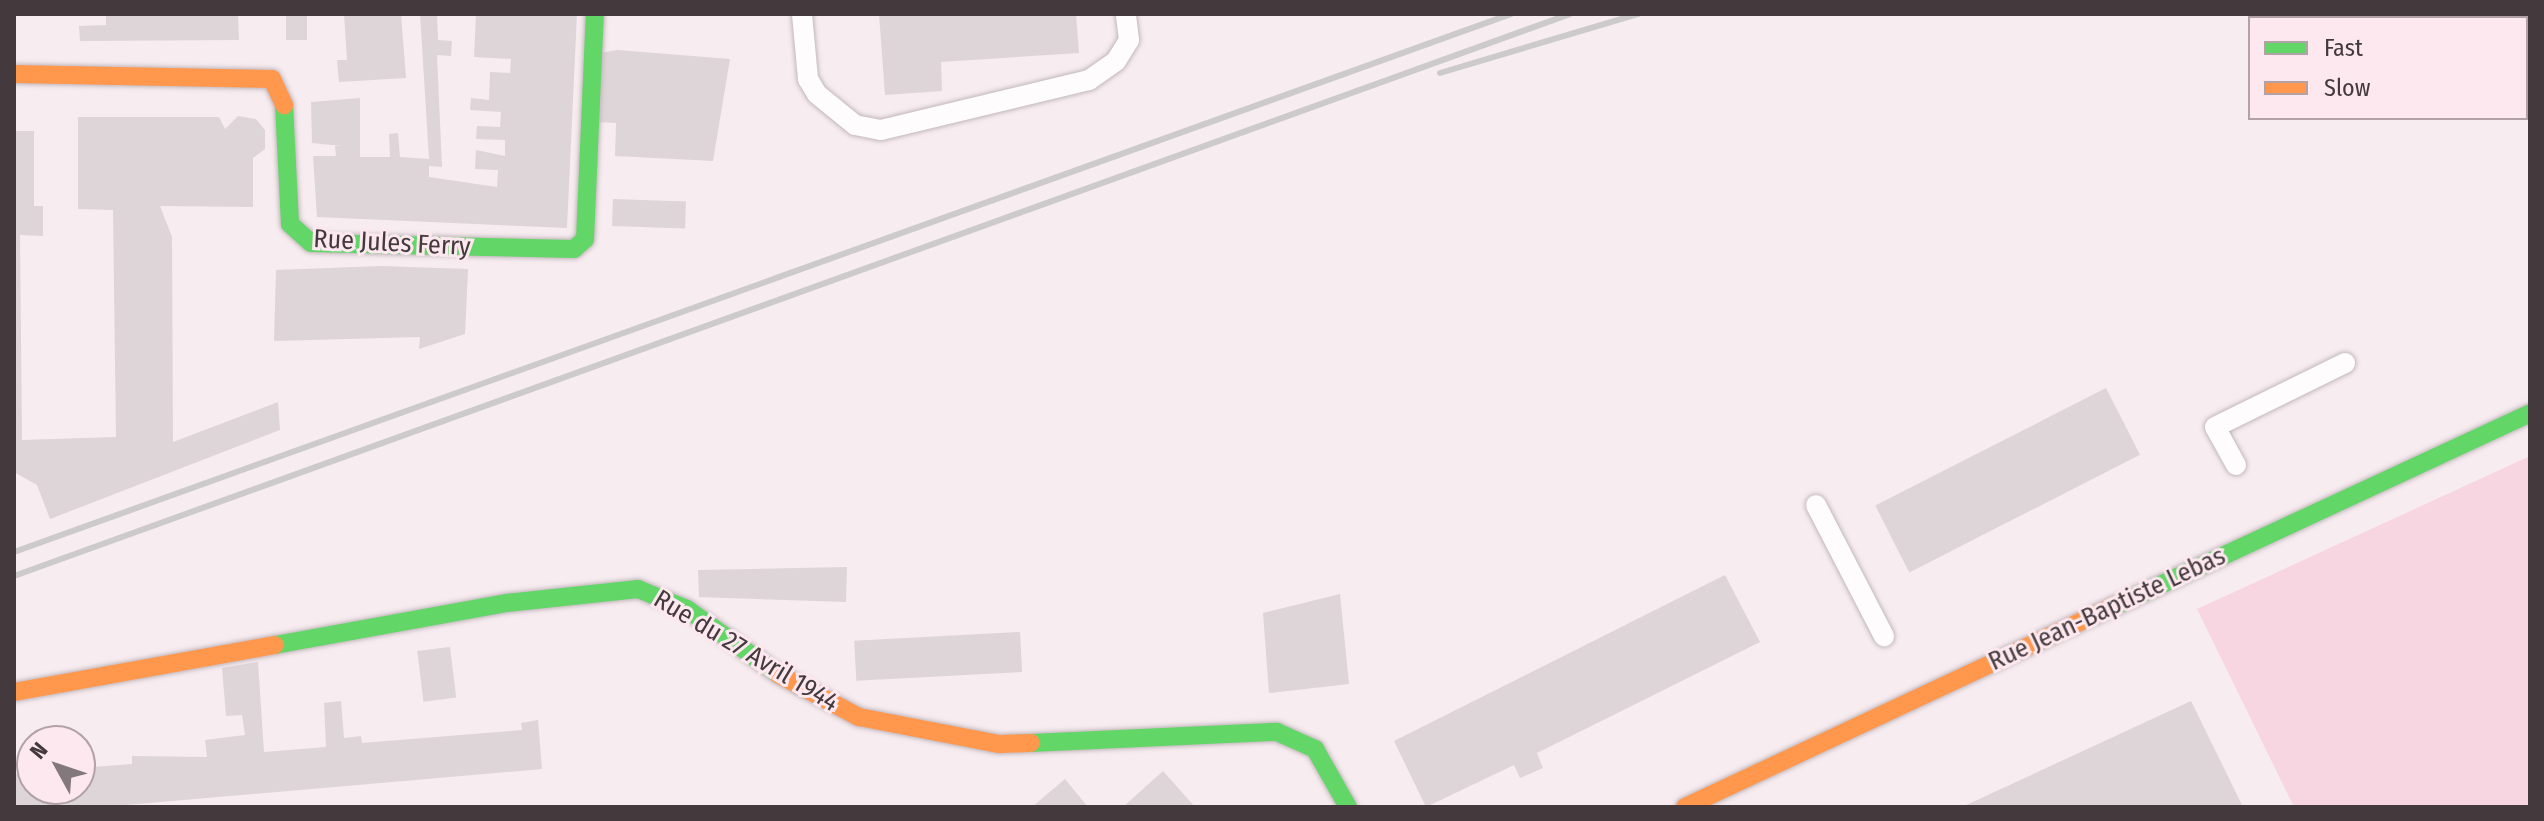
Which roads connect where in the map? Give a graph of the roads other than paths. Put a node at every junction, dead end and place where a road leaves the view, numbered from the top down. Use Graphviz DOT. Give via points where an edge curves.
graph roads {
  1 [pos="595,14"];
  2 [pos="802,14"];
  3 [pos="1126,14"];
  4 [pos="14,74"];
  5 [pos="2345,363"];
  6 [pos="2530,413"];
  7 [pos="2236,465"];
  8 [pos="1816,505"];
  9 [pos="1884,636"];
  10 [pos="14,692"];
  11 [pos="1348,807"];
  12 [pos="1685,807"];
  1 -- 4 [label="street, Rue Jules Ferry" via="585,239 574,249 311,243 290,224 284,96 272,79"];
  2 -- 3 [label="lane" via="808,79 817,94 855,125 881,130 1089,80 1116,61 1129,40"];
  5 -- 7 [label="lane" via="2215,427"];
  6 -- 12 [label="street, Rue Jean-Baptiste Lebas"];
  8 -- 9 [label="lane"];
  10 -- 11 [label="street, Rue du 27 Avril 1944" via="507,603 638,589 662,595 859,717 999,744 1277,732 1315,749"];
}
